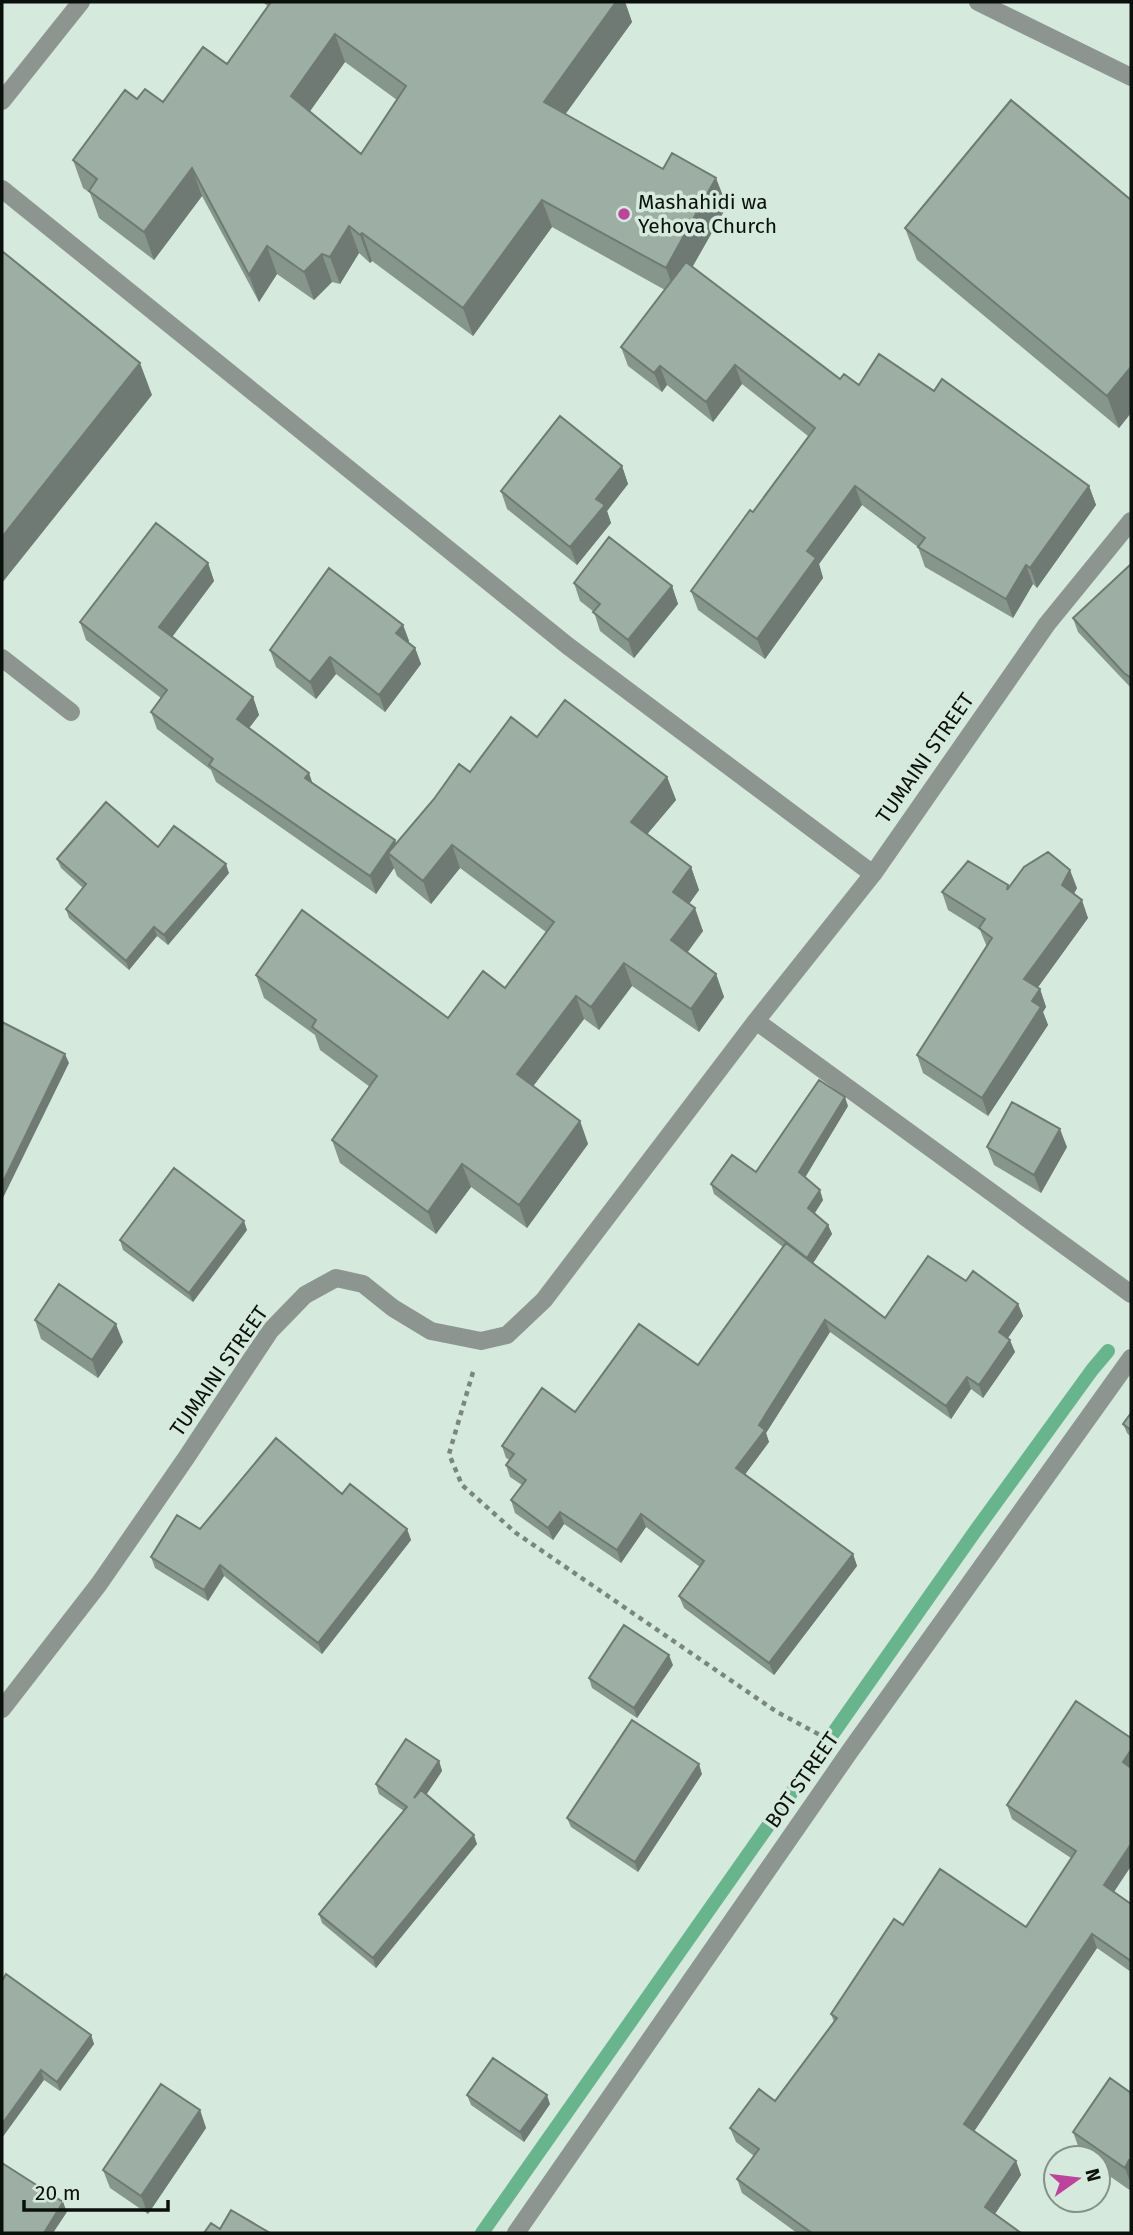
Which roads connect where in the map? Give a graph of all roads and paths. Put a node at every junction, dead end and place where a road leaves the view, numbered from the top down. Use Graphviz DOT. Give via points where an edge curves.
graph roads {
  1 [pos="81,2"];
  2 [pos="978,2"];
  3 [pos="1131,77"];
  4 [pos="2,101"];
  5 [pos="2,189"];
  6 [pos="1131,522"];
  7 [pos="2,658"];
  8 [pos="71,712"];
  9 [pos="873,874"];
  10 [pos="757,1021"];
  11 [pos="1131,1294"];
  12 [pos="481,1341"];
  13 [pos="1131,1359"];
  14 [pos="2,1709"];
  15 [pos="850,1751"];
  16 [pos="516,2233"];
  1 -- 4 [label="street"];
  2 -- 3 [label="street"];
  5 -- 9 [label="street" via="568,646"];
  6 -- 9 [label="street, TUMAINI STREET" via="1047,624"];
  7 -- 8 [label="street"];
  9 -- 10 [label="street, TUMAINI STREET"];
  10 -- 11 [label="street"];
  10 -- 12 [label="street, TUMAINI STREET" via="544,1300 508,1335"];
  12 -- 14 [label="street, TUMAINI STREET" via="431,1331 363,1284 336,1278 305,1295 271,1331 99,1584"];
  12 -- 15 [label="path" via="449,1454 462,1485 516,1533 778,1713"];
  13 -- 15 [label="street, BOT STREET"];
  15 -- 16 [label="street, BOT STREET"];
}
